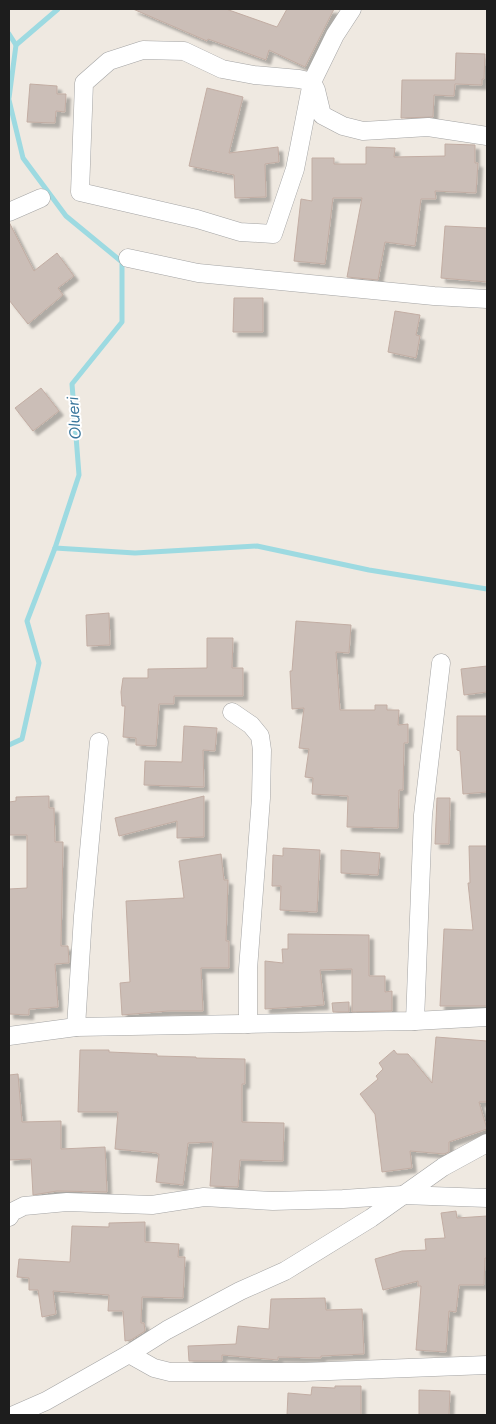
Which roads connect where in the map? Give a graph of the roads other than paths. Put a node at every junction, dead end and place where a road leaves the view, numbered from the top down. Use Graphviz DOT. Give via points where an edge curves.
graph roads {
  1 [pos="352,9"];
  2 [pos="312,82"];
  3 [pos="487,136"];
  4 [pos="41,198"];
  5 [pos="9,212"];
  6 [pos="128,258"];
  7 [pos="487,299"];
  8 [pos="442,663"];
  9 [pos="232,712"];
  10 [pos="99,742"];
  11 [pos="487,1017"];
  12 [pos="415,1021"];
  13 [pos="248,1024"];
  14 [pos="76,1027"];
  15 [pos="9,1036"];
  16 [pos="487,1143"];
  17 [pos="403,1195"];
  18 [pos="487,1198"];
  19 [pos="9,1218"];
  20 [pos="129,1354"];
  21 [pos="487,1364"];
  22 [pos="9,1402"];
  23 [pos="12,1415"];
  1 -- 2 [label="street"];
  2 -- 2 [label="street" via="222,69 184,51 143,50 109,61 84,83 80,192 240,232 273,234 295,168"];
  2 -- 3 [label="street" via="322,114 343,126 363,131 428,127"];
  4 -- 5 [label="street"];
  6 -- 7 [label="street" via="198,273"];
  8 -- 12 [label="street" via="423,815"];
  9 -- 13 [label="street" via="260,736 262,750 262,798 248,969"];
  10 -- 14 [label="street"];
  11 -- 12 [label="street"];
  12 -- 13 [label="street"];
  13 -- 14 [label="street"];
  14 -- 15 [label="street"];
  16 -- 17 [label="street"];
  17 -- 18 [label="street"];
  17 -- 19 [label="street" via="273,1200 204,1197 152,1205 67,1202 24,1206 12,1212"];
  17 -- 20 [label="street" via="286,1271 167,1330"];
  20 -- 21 [label="street" via="154,1368 177,1372 304,1372"];
  20 -- 23 [label="street" via="46,1401"];
  22 -- 23 [label="street"];
}
